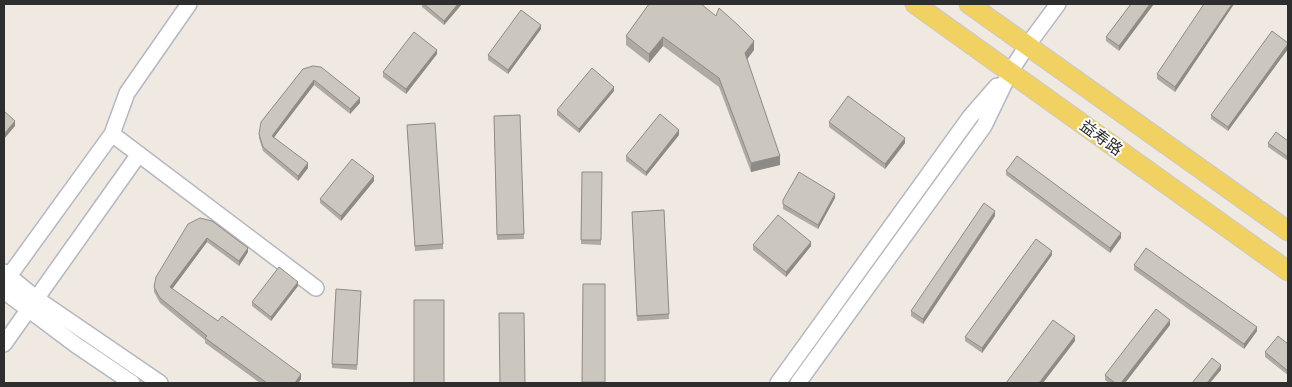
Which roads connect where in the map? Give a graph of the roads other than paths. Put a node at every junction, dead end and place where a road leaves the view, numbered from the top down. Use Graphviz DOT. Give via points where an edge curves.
graph roads {
  1 [pos="188,4"];
  2 [pos="915,4"];
  3 [pos="969,4"];
  4 [pos="1058,4"];
  5 [pos="1027,46"];
  6 [pos="1010,72"];
  7 [pos="112,134"];
  8 [pos="139,154"];
  9 [pos="1288,231"];
  10 [pos="1288,271"];
  11 [pos="5,281"];
  12 [pos="316,288"];
  13 [pos="33,304"];
  14 [pos="4,344"];
  15 [pos="132,383"];
  16 [pos="160,383"];
  17 [pos="778,383"];
  18 [pos="798,383"];
  1 -- 7 [label="street" via="128,93"];
  2 -- 6 [label="main road, 益寿路"];
  3 -- 5 [label="main road, 益寿路"];
  4 -- 5 [label="street"];
  5 -- 6 [label="street"];
  5 -- 9 [label="main road, 益寿路"];
  6 -- 10 [label="main road, 益寿路"];
  6 -- 17 [label="street" via="970,117"];
  6 -- 18 [label="street" via="984,126"];
  7 -- 8 [label="street"];
  7 -- 11 [label="street"];
  8 -- 12 [label="street"];
  8 -- 13 [label="street"];
  11 -- 13 [label="street"];
  13 -- 14 [label="street"];
  13 -- 15 [label="street"];
  13 -- 16 [label="street"];
}
